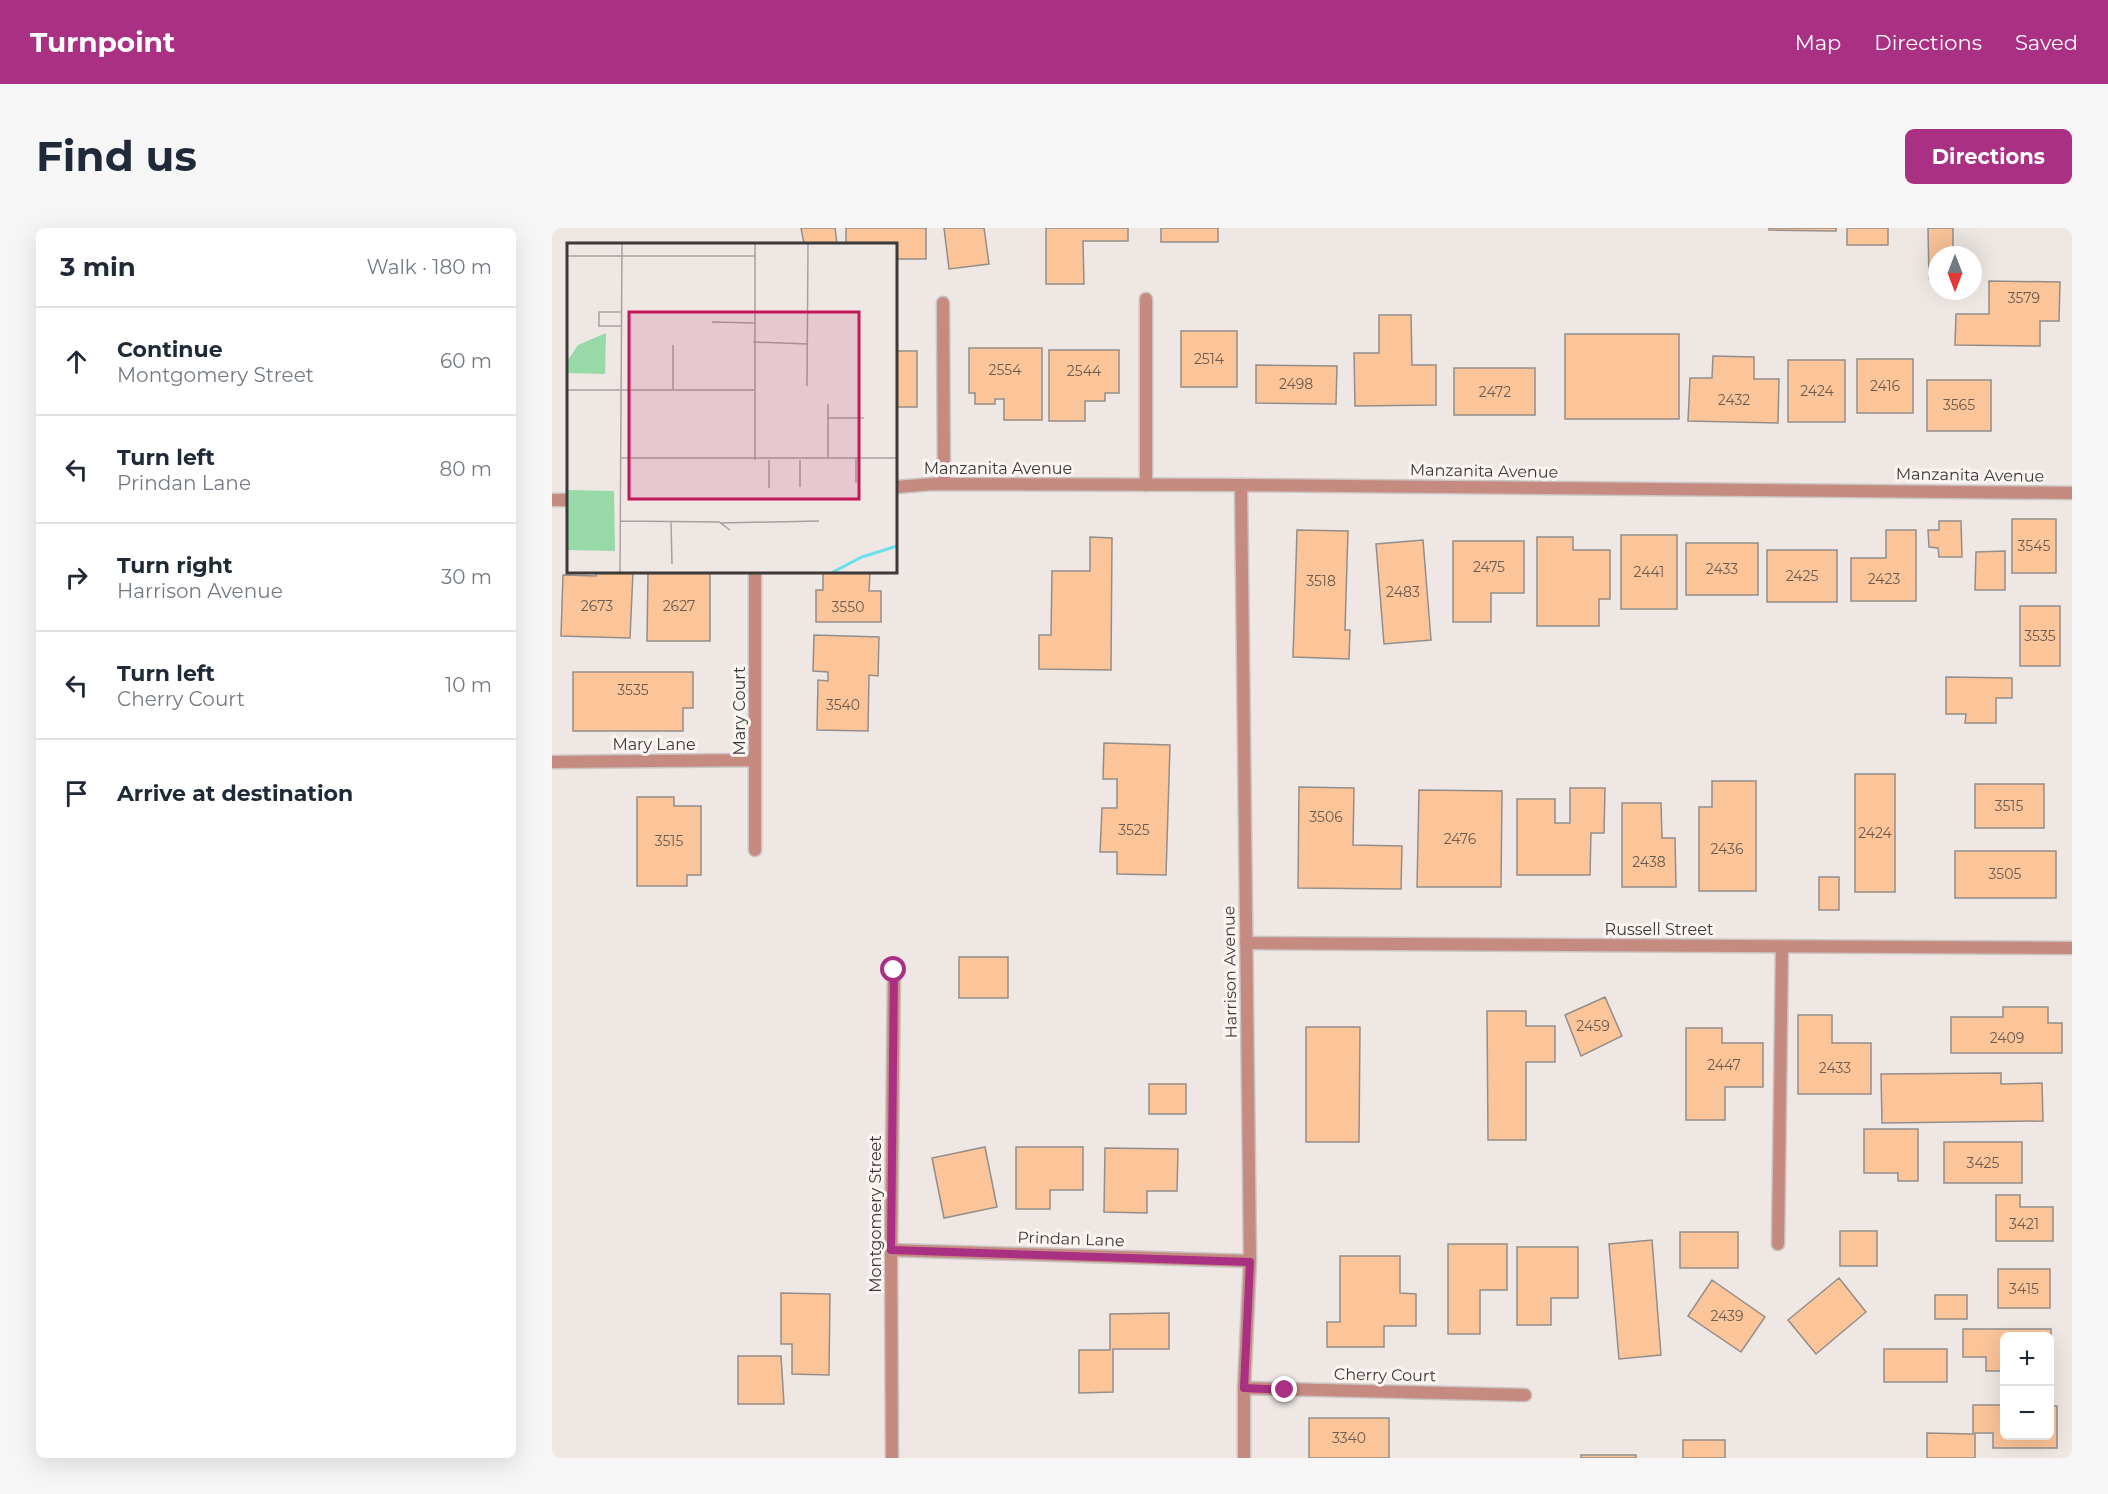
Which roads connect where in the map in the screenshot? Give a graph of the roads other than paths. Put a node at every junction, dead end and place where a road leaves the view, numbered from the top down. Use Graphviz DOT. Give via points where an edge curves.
graph roads {
  1 [pos="1146,299"];
  2 [pos="943,303"];
  3 [pos="944,484"];
  4 [pos="1146,484"];
  5 [pos="1241,485"];
  6 [pos="897,487"];
  7 [pos="2072,493"];
  8 [pos="756,573"];
  9 [pos="756,760"];
  10 [pos="552,762"];
  11 [pos="756,850"];
  12 [pos="1246,943"];
  13 [pos="1782,946"];
  14 [pos="2072,948"];
  15 [pos="894,970"];
  16 [pos="1778,1244"];
  17 [pos="891,1250"];
  18 [pos="1250,1262"];
  19 [pos="1244,1388"];
  20 [pos="1525,1395"];
  21 [pos="892,1458"];
  22 [pos="1244,1458"];
  1 -- 4 [label="street"];
  2 -- 3 [label="street"];
  3 -- 4 [label="street, Manzanita Avenue"];
  3 -- 6 [label="street, Manzanita Avenue"];
  4 -- 5 [label="street, Manzanita Avenue"];
  5 -- 7 [label="street, Manzanita Avenue"];
  5 -- 12 [label="street, Harrison Avenue"];
  8 -- 9 [label="street, Mary Court"];
  9 -- 10 [label="street, Mary Lane"];
  9 -- 11 [label="street, Mary Court"];
  12 -- 13 [label="street, Russell Street"];
  12 -- 18 [label="street, Harrison Avenue"];
  13 -- 14 [label="street, Russell Street"];
  13 -- 16 [label="street"];
  15 -- 17 [label="street, Montgomery Street"];
  17 -- 18 [label="street, Prindan Lane"];
  17 -- 21 [label="street, Montgomery Street"];
  18 -- 19 [label="street, Harrison Avenue"];
  19 -- 20 [label="street, Cherry Court"];
  19 -- 22 [label="street, Harrison Avenue"];
}
